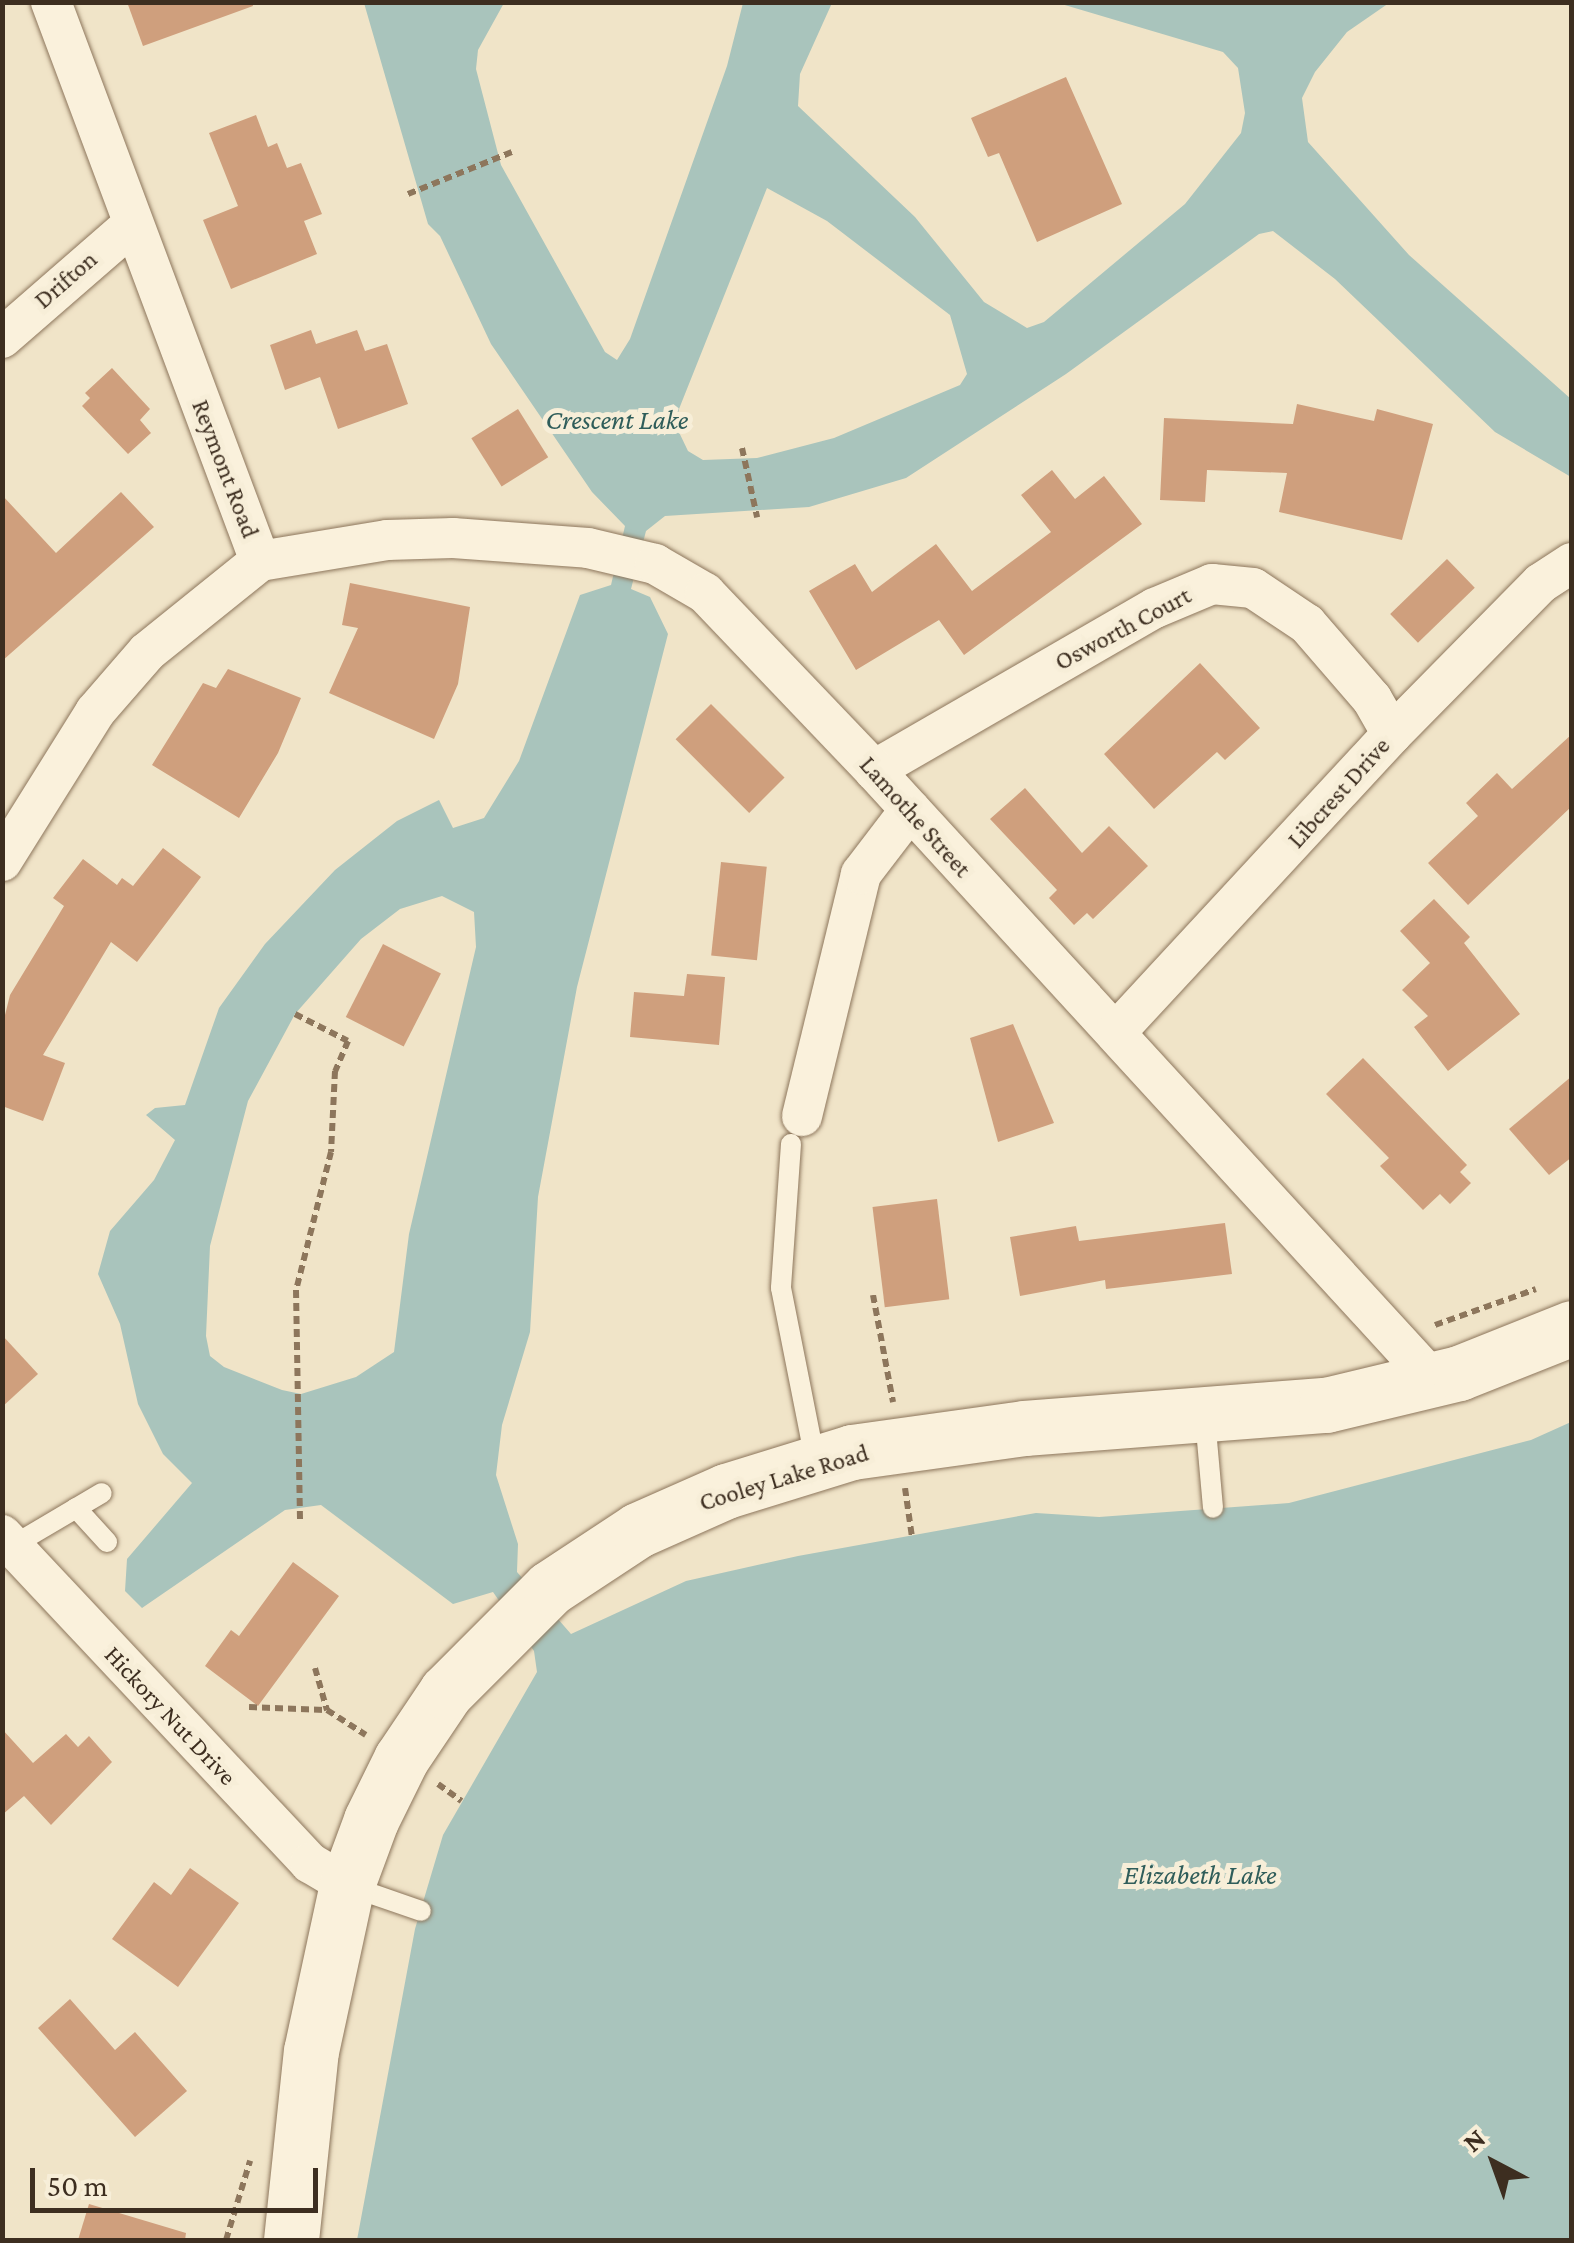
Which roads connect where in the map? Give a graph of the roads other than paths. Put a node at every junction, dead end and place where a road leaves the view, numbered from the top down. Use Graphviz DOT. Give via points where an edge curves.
graph roads {
  1 [pos="51,2"];
  2 [pos="132,225"];
  3 [pos="2,338"];
  4 [pos="260,561"];
  5 [pos="1572,563"];
  6 [pos="1392,734"];
  7 [pos="874,770"];
  8 [pos="910,810"];
  9 [pos="2,861"];
  10 [pos="1116,1032"];
  11 [pos="797,1130"];
  12 [pos="1563,1306"];
  13 [pos="1433,1380"];
  14 [pos="1205,1416"];
  15 [pos="816,1462"];
  16 [pos="102,1493"];
  17 [pos="76,1508"];
  18 [pos="1213,1508"];
  19 [pos="7,1540"];
  20 [pos="107,1542"];
  21 [pos="347,1885"];
  22 [pos="420,1911"];
  23 [pos="291,2240"];
  1 -- 2 [label="street, Reymont Road"];
  2 -- 3 [label="street, Drifton"];
  2 -- 4 [label="street, Reymont Road"];
  4 -- 7 [label="street, Lamothe Street" via="404,539 628,557 705,592"];
  4 -- 9 [label="street, Reymont Road" via="147,652 95,712"];
  5 -- 6 [label="street, Libcrest Drive" via="1541,583"];
  6 -- 7 [label="street, Osworth Court" via="1372,699 1307,624 1252,588 1212,584 1155,608"];
  6 -- 10 [label="street, Libcrest Drive"];
  7 -- 8 [label="street, Lamothe Street"];
  8 -- 10 [label="street, Lamothe Street"];
  8 -- 11 [label="street" via="861,874"];
  10 -- 13 [label="street, Lamothe Street"];
  11 -- 15 [label="lane" via="781,1288"];
  12 -- 13 [label="main road, Cooley Lake Road"];
  13 -- 14 [label="main road, Cooley Lake Road" via="1326,1405"];
  14 -- 15 [label="main road, Cooley Lake Road" via="1024,1428"];
  14 -- 18 [label="lane"];
  15 -- 21 [label="main road, Cooley Lake Road" via="638,1530 550,1588 498,1634 446,1692 401,1759"];
  16 -- 17 [label="lane"];
  17 -- 19 [label="lane"];
  17 -- 20 [label="lane"];
  19 -- 21 [label="street, Hickory Nut Drive" via="283,1835"];
  21 -- 22 [label="lane"];
  21 -- 23 [label="main road, Cooley Lake Road" via="311,2051"];
}
